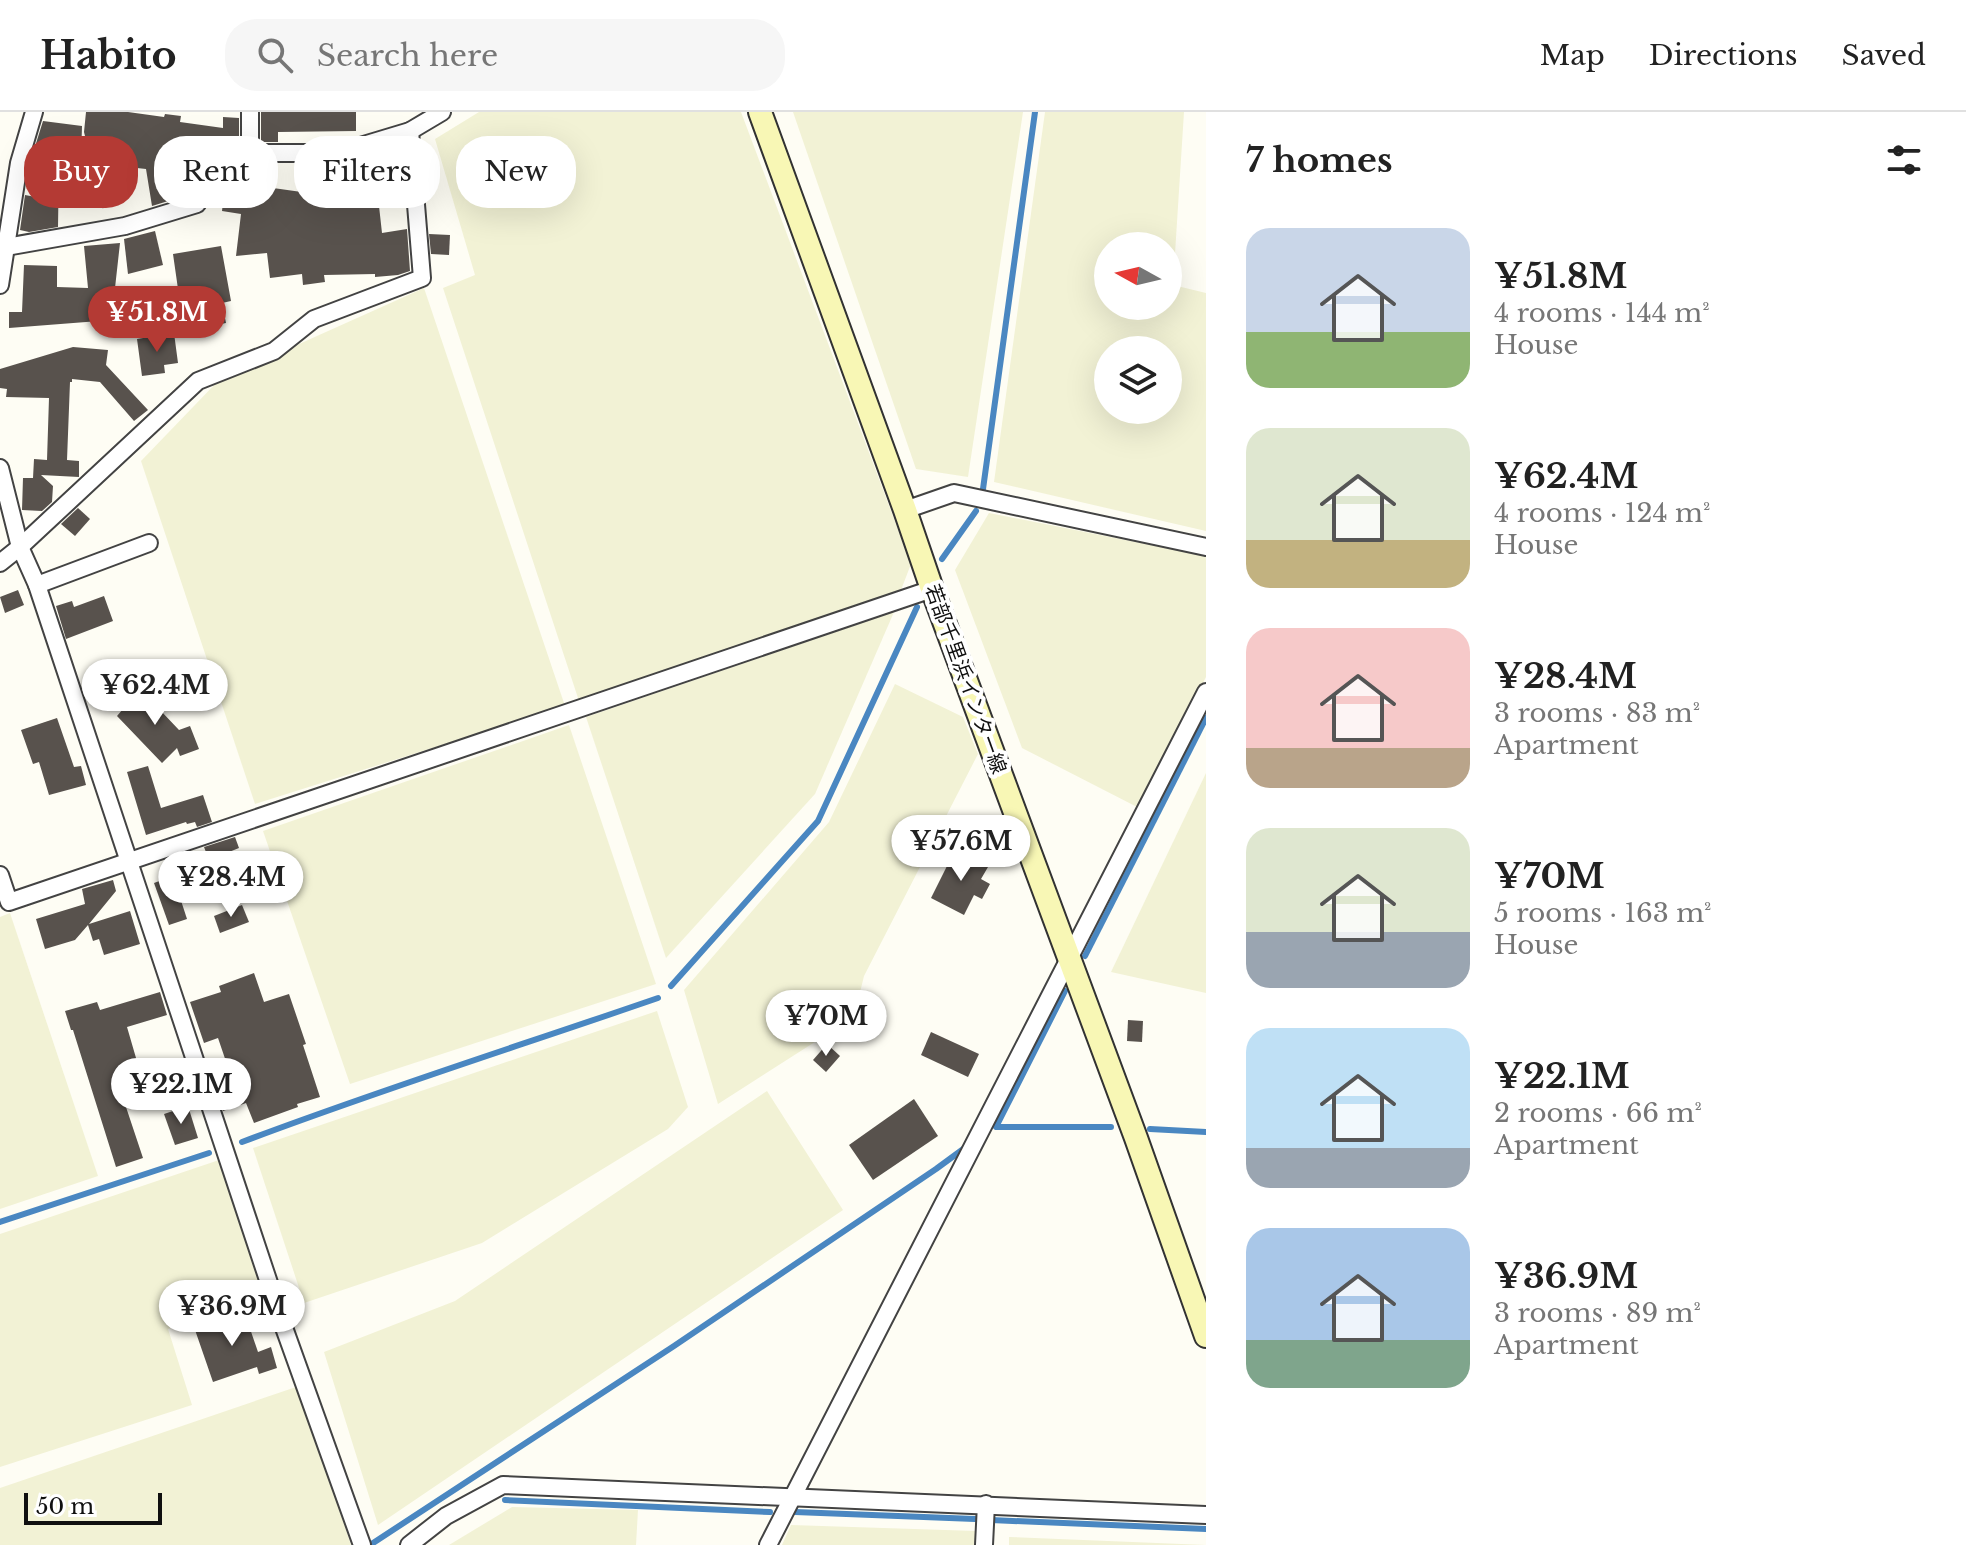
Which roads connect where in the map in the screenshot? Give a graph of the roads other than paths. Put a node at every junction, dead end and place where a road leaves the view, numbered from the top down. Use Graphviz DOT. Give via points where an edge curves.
graph roads {
  1 [pos="34,112"];
  2 [pos="250,112"];
  3 [pos="760,112"];
  4 [pos="434,114"];
  5 [pos="410,131"];
  6 [pos="250,136"];
  7 [pos="278,153"];
  8 [pos="184,208"];
  9 [pos="2,249"];
  10 [pos="0,285"];
  11 [pos="0,468"];
  12 [pos="905,510"];
  13 [pos="149,543"];
  14 [pos="20,547"];
  15 [pos="1206,547"];
  16 [pos="0,563"];
  17 [pos="37,585"];
  18 [pos="932,589"];
  19 [pos="1206,692"];
  20 [pos="129,861"];
  21 [pos="0,875"];
  22 [pos="1069,958"];
  23 [pos="1206,1336"];
  24 [pos="793,1496"];
  25 [pos="986,1504"];
  26 [pos="1206,1515"];
  27 [pos="361,1542"];
  28 [pos="409,1545"];
  29 [pos="768,1545"];
  30 [pos="984,1545"];
  1 -- 9 [label="street"];
  2 -- 6 [label="street"];
  3 -- 12 [label="main road, 若部千里浜インター線"];
  4 -- 5 [label="street"];
  5 -- 7 [label="street" via="337,153"];
  5 -- 14 [label="street" via="422,278 314,319 274,351 198,381"];
  8 -- 9 [label="street" via="125,226"];
  9 -- 10 [label="street"];
  11 -- 14 [label="street"];
  12 -- 15 [label="street" via="954,493"];
  12 -- 18 [label="main road, 若部千里浜インター線"];
  13 -- 17 [label="street"];
  14 -- 16 [label="street"];
  14 -- 17 [label="street"];
  17 -- 20 [label="street"];
  18 -- 20 [label="street"];
  18 -- 22 [label="main road, 若部千里浜インター線"];
  19 -- 22 [label="street"];
  20 -- 21 [label="street" via="9,902"];
  20 -- 27 [label="street"];
  22 -- 23 [label="main road, 若部千里浜インター線"];
  22 -- 24 [label="street"];
  24 -- 25 [label="street"];
  24 -- 28 [label="street" via="503,1485 446,1516"];
  24 -- 29 [label="street"];
  25 -- 26 [label="street"];
  25 -- 30 [label="street"];
}
